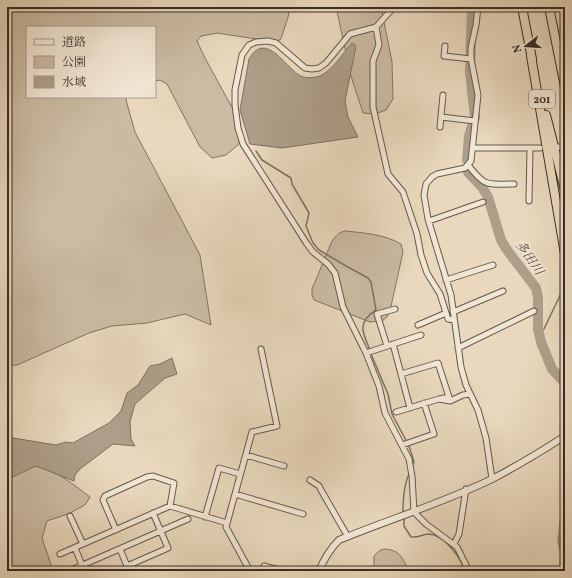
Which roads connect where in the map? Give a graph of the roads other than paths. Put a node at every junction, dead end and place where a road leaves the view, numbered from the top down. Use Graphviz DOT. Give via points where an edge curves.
graph roads {
  1 [pos="394,7"];
  2 [pos="478,7"];
  3 [pos="522,7"];
  4 [pos="549,7"];
  5 [pos="376,27"];
  6 [pos="445,46"];
  7 [pos="531,56"];
  8 [pos="471,59"];
  9 [pos="565,62"];
  10 [pos="565,87"];
  11 [pos="443,95"];
  12 [pos="441,117"];
  13 [pos="475,121"];
  14 [pos="440,127"];
  15 [pos="558,147"];
  16 [pos="565,147"];
  17 [pos="473,148"];
  18 [pos="530,148"];
  19 [pos="540,148"];
  20 [pos="468,165"];
  21 [pos="514,184"];
  22 [pos="565,190"];
  23 [pos="529,201"];
  24 [pos="483,202"];
  25 [pos="429,221"];
  26 [pos="565,254"];
  27 [pos="492,265"];
  28 [pos="446,280"];
  29 [pos="503,291"];
  30 [pos="395,309"];
  31 [pos="534,311"];
  32 [pos="453,312"];
  33 [pos="446,313"];
  34 [pos="454,320"];
  35 [pos="418,325"];
  36 [pos="421,336"];
  37 [pos="390,345"];
  38 [pos="458,348"];
  39 [pos="260,349"];
  40 [pos="366,353"];
  41 [pos="401,374"];
  42 [pos="470,394"];
  43 [pos="439,399"];
  44 [pos="424,404"];
  45 [pos="410,408"];
  46 [pos="396,412"];
  47 [pos="565,436"];
  48 [pos="402,445"];
  49 [pos="246,455"];
  50 [pos="284,466"];
  51 [pos="240,474"];
  52 [pos="492,479"];
  53 [pos="310,480"];
  54 [pos="466,489"];
  55 [pos="235,494"];
  56 [pos="170,506"];
  57 [pos="414,512"];
  58 [pos="153,513"];
  59 [pos="303,514"];
  60 [pos="70,516"];
  61 [pos="205,517"];
  62 [pos="188,519"];
  63 [pos="227,523"];
  64 [pos="116,530"];
  65 [pos="161,530"];
  66 [pos="348,537"];
  67 [pos="83,544"];
  68 [pos="454,544"];
  69 [pos="75,548"];
  70 [pos="120,549"];
  71 [pos="60,554"];
  72 [pos="82,565"];
  73 [pos="264,566"];
  74 [pos="69,571"];
  75 [pos="250,571"];
  76 [pos="283,571"];
  77 [pos="319,571"];
  78 [pos="469,571"];
  1 -- 5 [label="street"];
  2 -- 8 [label="street"];
  3 -- 7 [label="highway, 201"];
  4 -- 9 [label="highway"];
  4 -- 10 [label="highway, 201"];
  5 -- 33 [label="street" via="379,45 373,61 373,108 388,174 403,192 427,273 440,294"];
  5 -- 40 [label="street" via="350,34 326,63 312,69 304,68 276,43 256,42 249,45 242,55 235,90 238,128 243,144 307,244 335,273 343,307"];
  6 -- 8 [label="street" via="444,56"];
  7 -- 22 [label="highway, 201"];
  7 -- 26 [label="highway"];
  8 -- 13 [label="street" via="478,95"];
  11 -- 12 [label="street"];
  12 -- 13 [label="street"];
  12 -- 14 [label="street"];
  13 -- 17 [label="street"];
  15 -- 16 [label="street"];
  17 -- 18 [label="street"];
  17 -- 20 [label="street"];
  18 -- 19 [label="street"];
  18 -- 23 [label="street"];
  20 -- 21 [label="street" via="478,178 487,184"];
  20 -- 25 [label="street" via="460,170 437,174 426,184 424,195"];
  24 -- 25 [label="street"];
  25 -- 28 [label="street"];
  27 -- 28 [label="street"];
  28 -- 32 [label="street"];
  29 -- 32 [label="street"];
  30 -- 37 [label="street" via="378,314"];
  31 -- 38 [label="street"];
  32 -- 34 [label="street"];
  33 -- 34 [label="street" via="448,318"];
  33 -- 35 [label="street"];
  34 -- 38 [label="street"];
  36 -- 37 [label="street"];
  37 -- 40 [label="street"];
  37 -- 41 [label="street"];
  38 -- 42 [label="street"];
  39 -- 49 [label="street" via="277,426 252,432"];
  40 -- 48 [label="street" via="379,386 385,413"];
  41 -- 43 [label="street" via="438,363 449,396"];
  41 -- 45 [label="street"];
  42 -- 43 [label="street" via="450,401"];
  42 -- 52 [label="street" via="478,410 486,438"];
  43 -- 44 [label="street"];
  44 -- 45 [label="street"];
  44 -- 48 [label="street" via="434,434"];
  45 -- 46 [label="street"];
  47 -- 52 [label="street"];
  48 -- 57 [label="street" via="409,459"];
  49 -- 50 [label="street"];
  49 -- 51 [label="street"];
  51 -- 55 [label="street"];
  51 -- 61 [label="street" via="219,468"];
  52 -- 54 [label="street"];
  53 -- 66 [label="street" via="321,490"];
  54 -- 57 [label="street"];
  54 -- 68 [label="street" via="459,534"];
  55 -- 59 [label="street"];
  55 -- 63 [label="street"];
  56 -- 58 [label="street"];
  56 -- 61 [label="street"];
  56 -- 64 [label="street" via="174,483 153,476 105,496 103,500"];
  57 -- 66 [label="street"];
  57 -- 68 [label="street"];
  58 -- 64 [label="street"];
  58 -- 65 [label="street"];
  60 -- 67 [label="street"];
  61 -- 63 [label="street"];
  62 -- 65 [label="street"];
  63 -- 75 [label="street" via="226,527"];
  64 -- 67 [label="street"];
  65 -- 70 [label="street"];
  65 -- 70 [label="street" via="168,548 127,566"];
  66 -- 77 [label="street" via="339,540 331,549"];
  67 -- 69 [label="street"];
  68 -- 78 [label="street"];
  69 -- 71 [label="street"];
  69 -- 72 [label="street"];
  70 -- 72 [label="street"];
  72 -- 74 [label="street"];
  73 -- 76 [label="street"];
}
